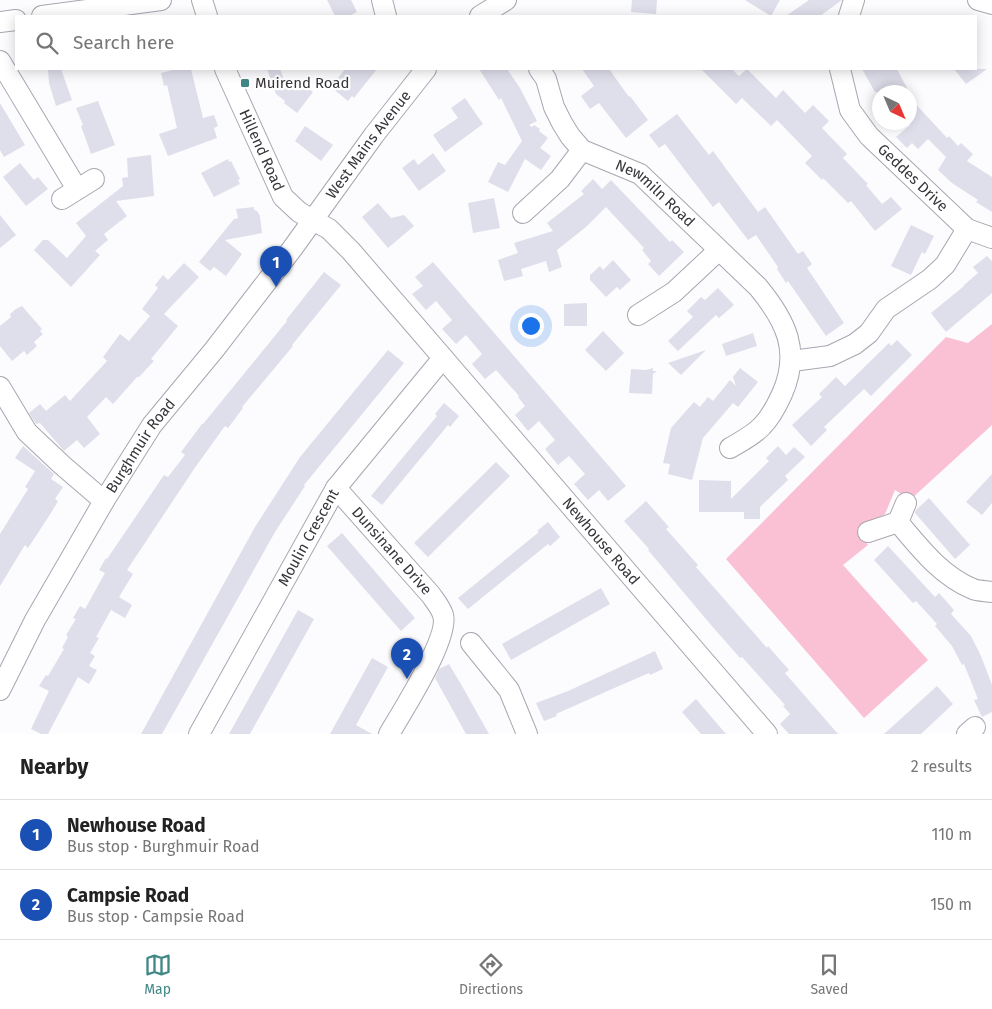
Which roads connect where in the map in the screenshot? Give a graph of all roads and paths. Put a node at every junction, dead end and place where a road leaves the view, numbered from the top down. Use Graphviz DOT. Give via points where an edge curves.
graph roads {
  1 [pos="161,0"];
  2 [pos="202,0"];
  3 [pos="382,0"];
  4 [pos="854,0"];
  5 [pos="104,4"];
  6 [pos="47,15"];
  7 [pos="207,15"];
  8 [pos="386,15"];
  9 [pos="849,15"];
  10 [pos="15,20"];
  11 [pos="0,22"];
  12 [pos="0,61"];
  13 [pos="225,70"];
  14 [pos="422,70"];
  15 [pos="540,70"];
  16 [pos="840,70"];
  17 [pos="582,150"];
  18 [pos="77,189"];
  19 [pos="523,213"];
  20 [pos="312,221"];
  21 [pos="967,229"];
  22 [pos="992,238"];
  23 [pos="719,250"];
  24 [pos="638,315"];
  25 [pos="443,358"];
  26 [pos="792,360"];
  27 [pos="0,387"];
  28 [pos="730,448"];
  29 [pos="336,488"];
  30 [pos="104,500"];
  31 [pos="906,502"];
  32 [pos="898,522"];
  33 [pos="868,532"];
  34 [pos="992,592"];
  35 [pos="471,643"];
  36 [pos="0,690"];
  37 [pos="199,734"];
  38 [pos="389,734"];
  39 [pos="527,734"];
  40 [pos="767,734"];
  1 -- 5 [label="street"];
  2 -- 7 [label="street"];
  3 -- 8 [label="street"];
  4 -- 9 [label="street"];
  5 -- 6 [label="street"];
  10 -- 11 [label="street"];
  12 -- 18 [label="street"];
  13 -- 20 [label="street, Hillend Road" via="283,197"];
  14 -- 20 [label="street, West Mains Avenue"];
  15 -- 17 [label="street, Newmiln Road" via="562,123"];
  16 -- 21 [label="street, Geddes Drive" via="850,110 869,136"];
  17 -- 19 [label="street" via="560,179"];
  17 -- 23 [label="street, Newmiln Road" via="640,174"];
  20 -- 25 [label="street, Newhouse Road" via="329,229 351,252"];
  20 -- 30 [label="street, Burghmuir Road" via="152,425"];
  21 -- 22 [label="street, Geddes Drive"];
  21 -- 26 [label="street" via="946,265 886,309 869,333 855,344 830,356"];
  23 -- 24 [label="street" via="674,292"];
  23 -- 26 [label="street, Newmiln Road" via="772,304 789,340"];
  25 -- 29 [label="street, Moulin Crescent"];
  25 -- 40 [label="street, Newhouse Road"];
  26 -- 28 [label="street, Newmiln Road" via="787,384 776,407 761,428"];
  27 -- 30 [label="street" via="27,432"];
  29 -- 37 [label="street, Moulin Crescent"];
  29 -- 38 [label="street, Dunsinane Drive" via="431,595 444,615 443,632 432,656"];
  30 -- 36 [label="street, Burghmuir Road" via="35,620"];
  31 -- 32 [label="street"];
  32 -- 33 [label="street"];
  32 -- 34 [label="street" via="946,574 974,589"];
  35 -- 39 [label="street" via="509,690"];
}
